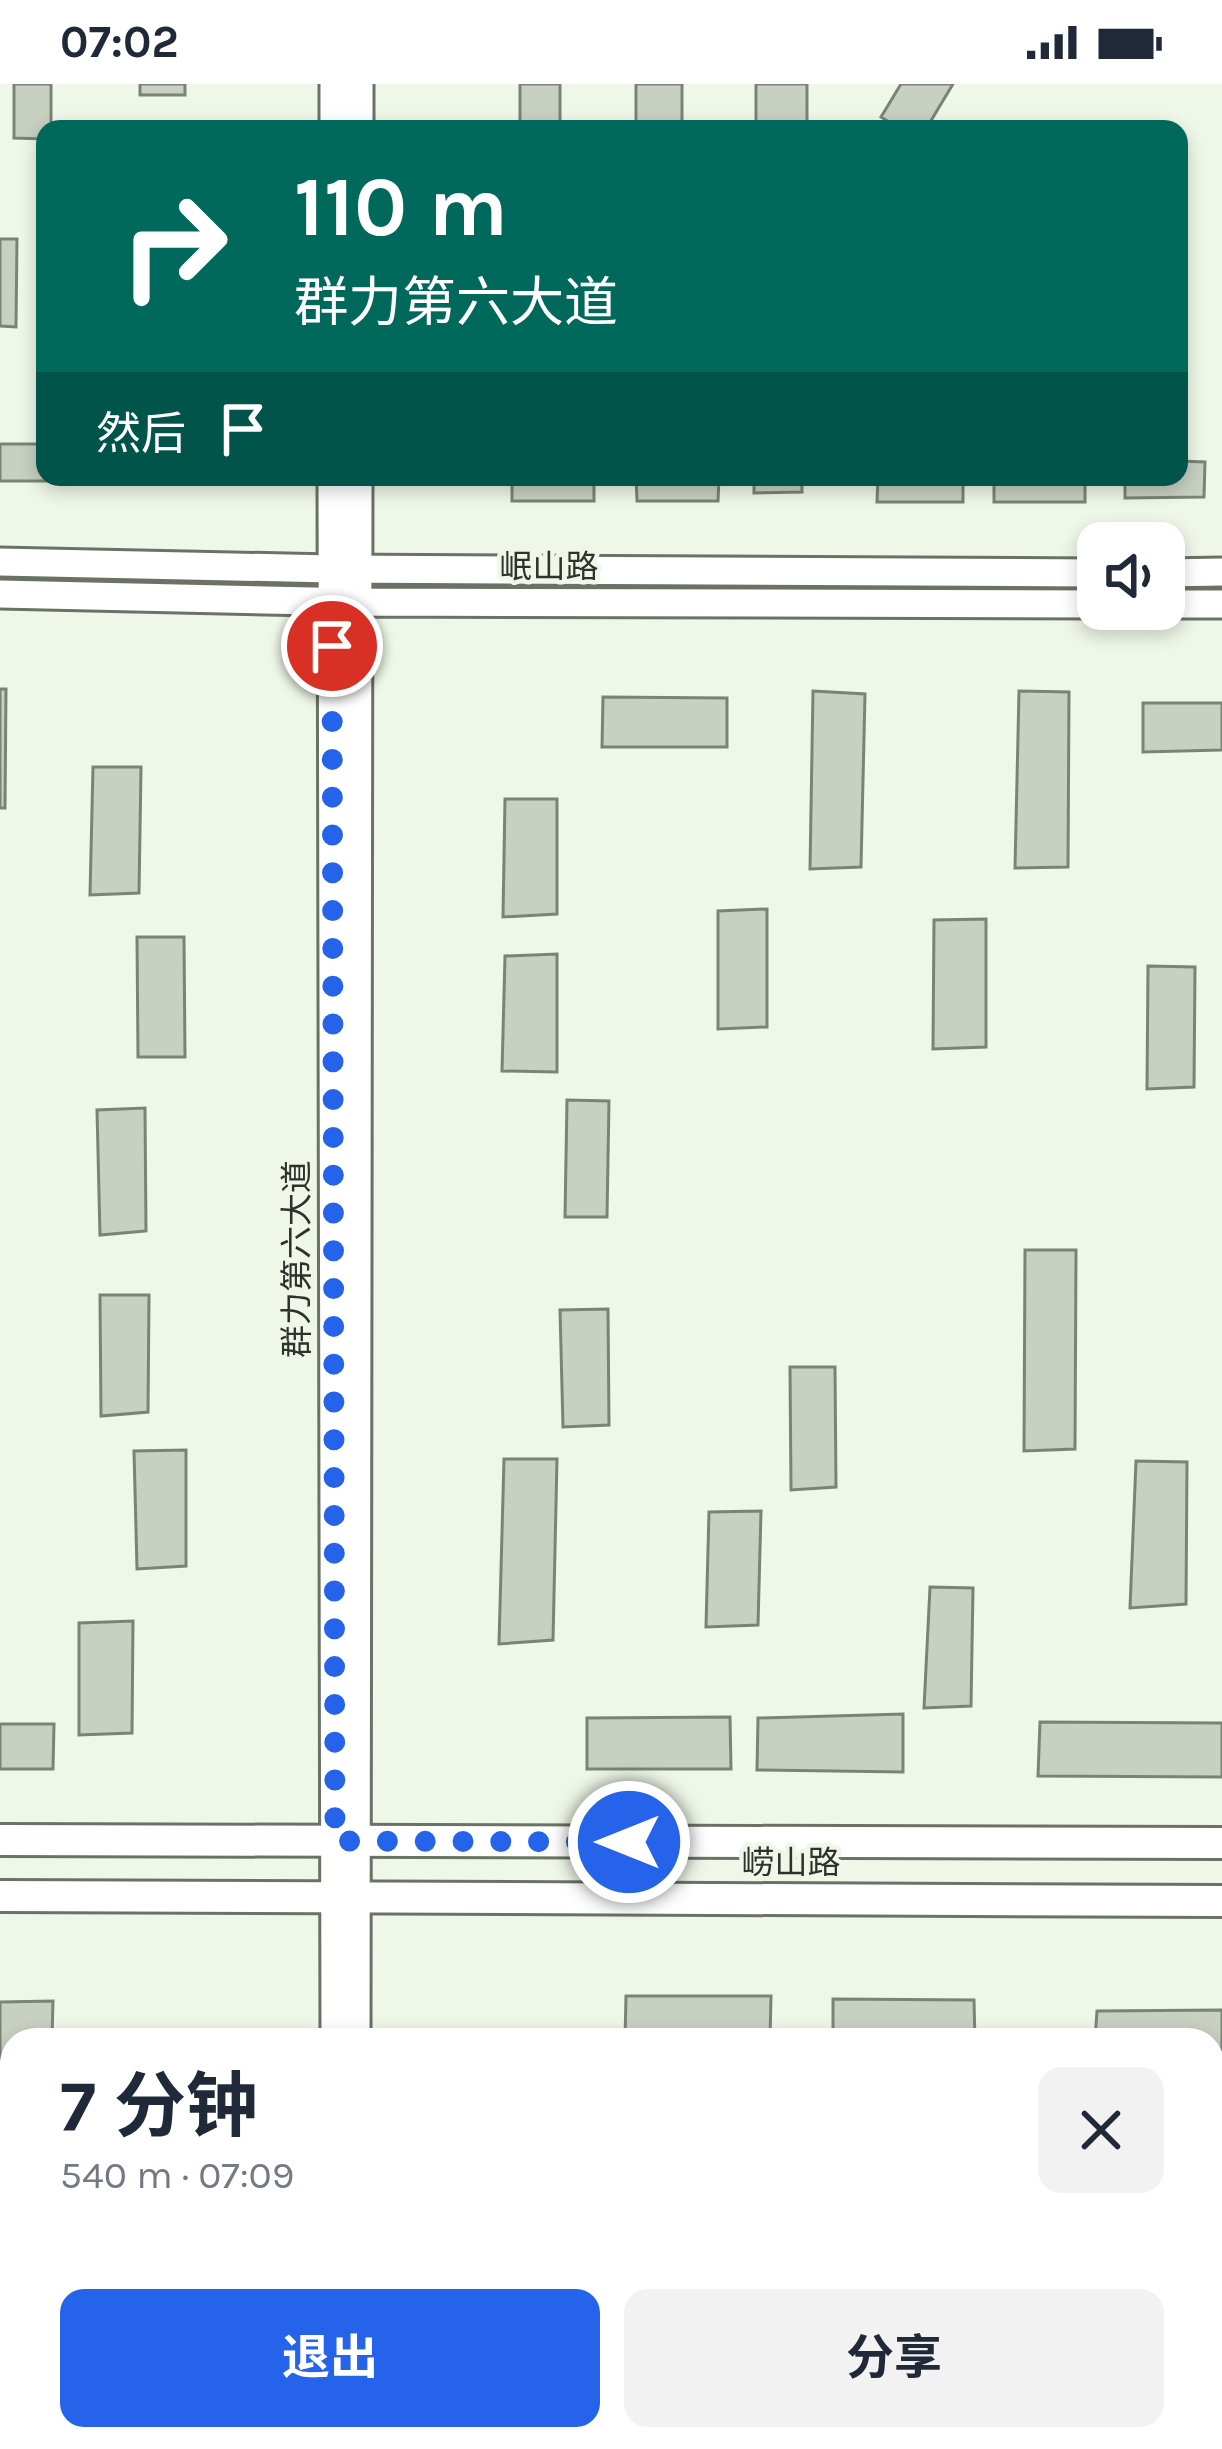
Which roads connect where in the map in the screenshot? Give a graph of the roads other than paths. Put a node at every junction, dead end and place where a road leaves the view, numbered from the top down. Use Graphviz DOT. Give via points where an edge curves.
graph roads {
  1 [pos="334,84"];
  2 [pos="359,84"];
  3 [pos="334,120"];
  4 [pos="359,120"];
  5 [pos="333,486"];
  6 [pos="357,486"];
  7 [pos="0,562"];
  8 [pos="345,569"];
  9 [pos="1222,572"];
  10 [pos="1077,573"];
  11 [pos="1185,573"];
  12 [pos="0,594"];
  13 [pos="346,601"];
  14 [pos="1077,604"];
  15 [pos="1185,604"];
  16 [pos="1222,604"];
  17 [pos="0,1840"];
  18 [pos="346,1842"];
  19 [pos="1222,1843"];
  20 [pos="346,1896"];
  21 [pos="0,1897"];
  22 [pos="1222,1901"];
  23 [pos="336,2028"];
  24 [pos="355,2028"];
  1 -- 3 [label="main road"];
  2 -- 4 [label="main road"];
  5 -- 8 [label="main road, 群力第六大道"];
  6 -- 8 [label="main road, 群力第六大道"];
  7 -- 8 [label="main road, 岷山路"];
  8 -- 10 [label="main road, 岷山路"];
  8 -- 13 [label="main road, 群力第六大道"];
  9 -- 11 [label="main road"];
  12 -- 13 [label="main road, 岷山路"];
  13 -- 14 [label="main road, 岷山路"];
  13 -- 18 [label="main road, 群力第六大道"];
  15 -- 16 [label="main road"];
  17 -- 18 [label="main road, 崂山路"];
  18 -- 19 [label="main road, 崂山路"];
  18 -- 20 [label="main road, 群力第六大道"];
  20 -- 21 [label="main road, 崂山路"];
  20 -- 22 [label="main road, 崂山路"];
  20 -- 23 [label="main road, 群力第六大道"];
  20 -- 24 [label="main road, 群力第六大道"];
}
